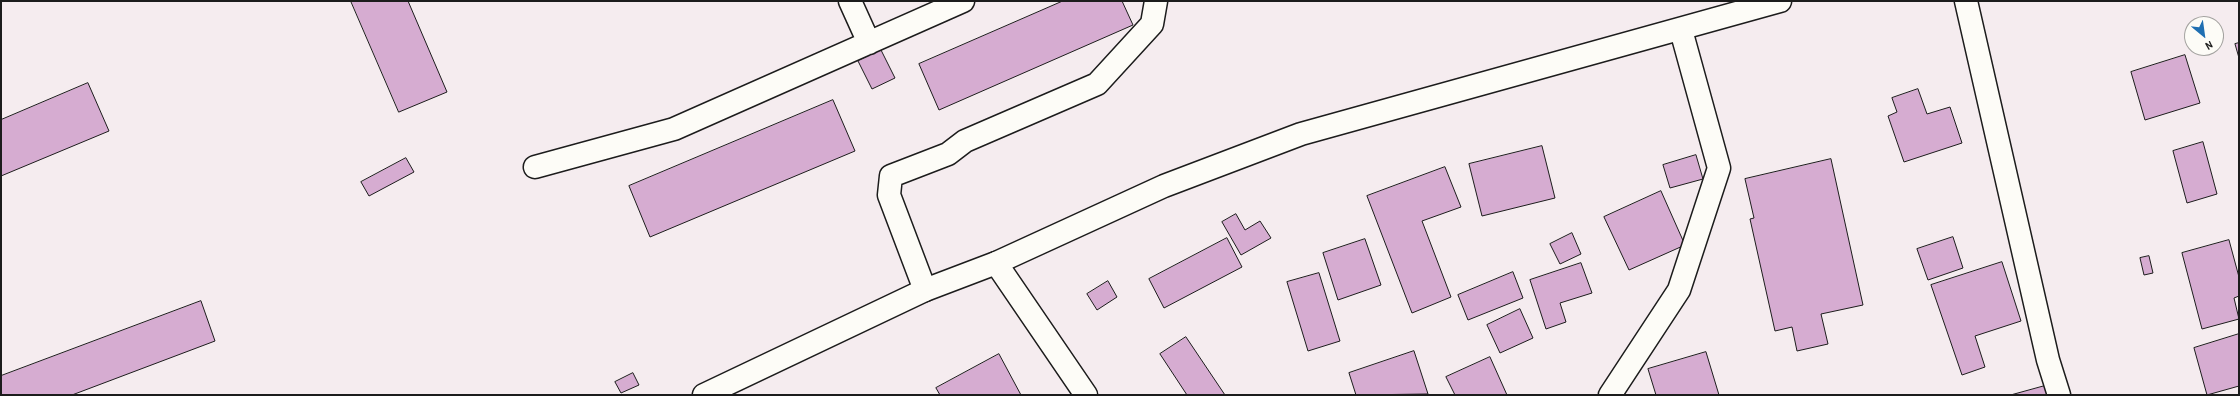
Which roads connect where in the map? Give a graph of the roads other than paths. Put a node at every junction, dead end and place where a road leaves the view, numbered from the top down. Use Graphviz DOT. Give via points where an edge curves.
graph roads {
  1 [pos="850,1"];
  2 [pos="964,1"];
  3 [pos="1156,1"];
  4 [pos="1780,1"];
  5 [pos="1966,1"];
  6 [pos="1681,30"];
  7 [pos="869,43"];
  8 [pos="535,168"];
  9 [pos="996,263"];
  10 [pos="925,290"];
  11 [pos="704,395"];
  12 [pos="1086,395"];
  13 [pos="1610,395"];
  14 [pos="2059,395"];
  1 -- 7 [label="street"];
  2 -- 7 [label="street"];
  3 -- 10 [label="street" via="1152,24 1097,84 965,141 948,154 891,176 890,196"];
  4 -- 6 [label="street"];
  5 -- 14 [label="street" via="2048,360"];
  6 -- 9 [label="street" via="1301,134 1164,186"];
  6 -- 13 [label="street" via="1719,168 1679,290"];
  7 -- 8 [label="street" via="674,130"];
  9 -- 10 [label="street"];
  9 -- 12 [label="street"];
  10 -- 11 [label="street"];
}
